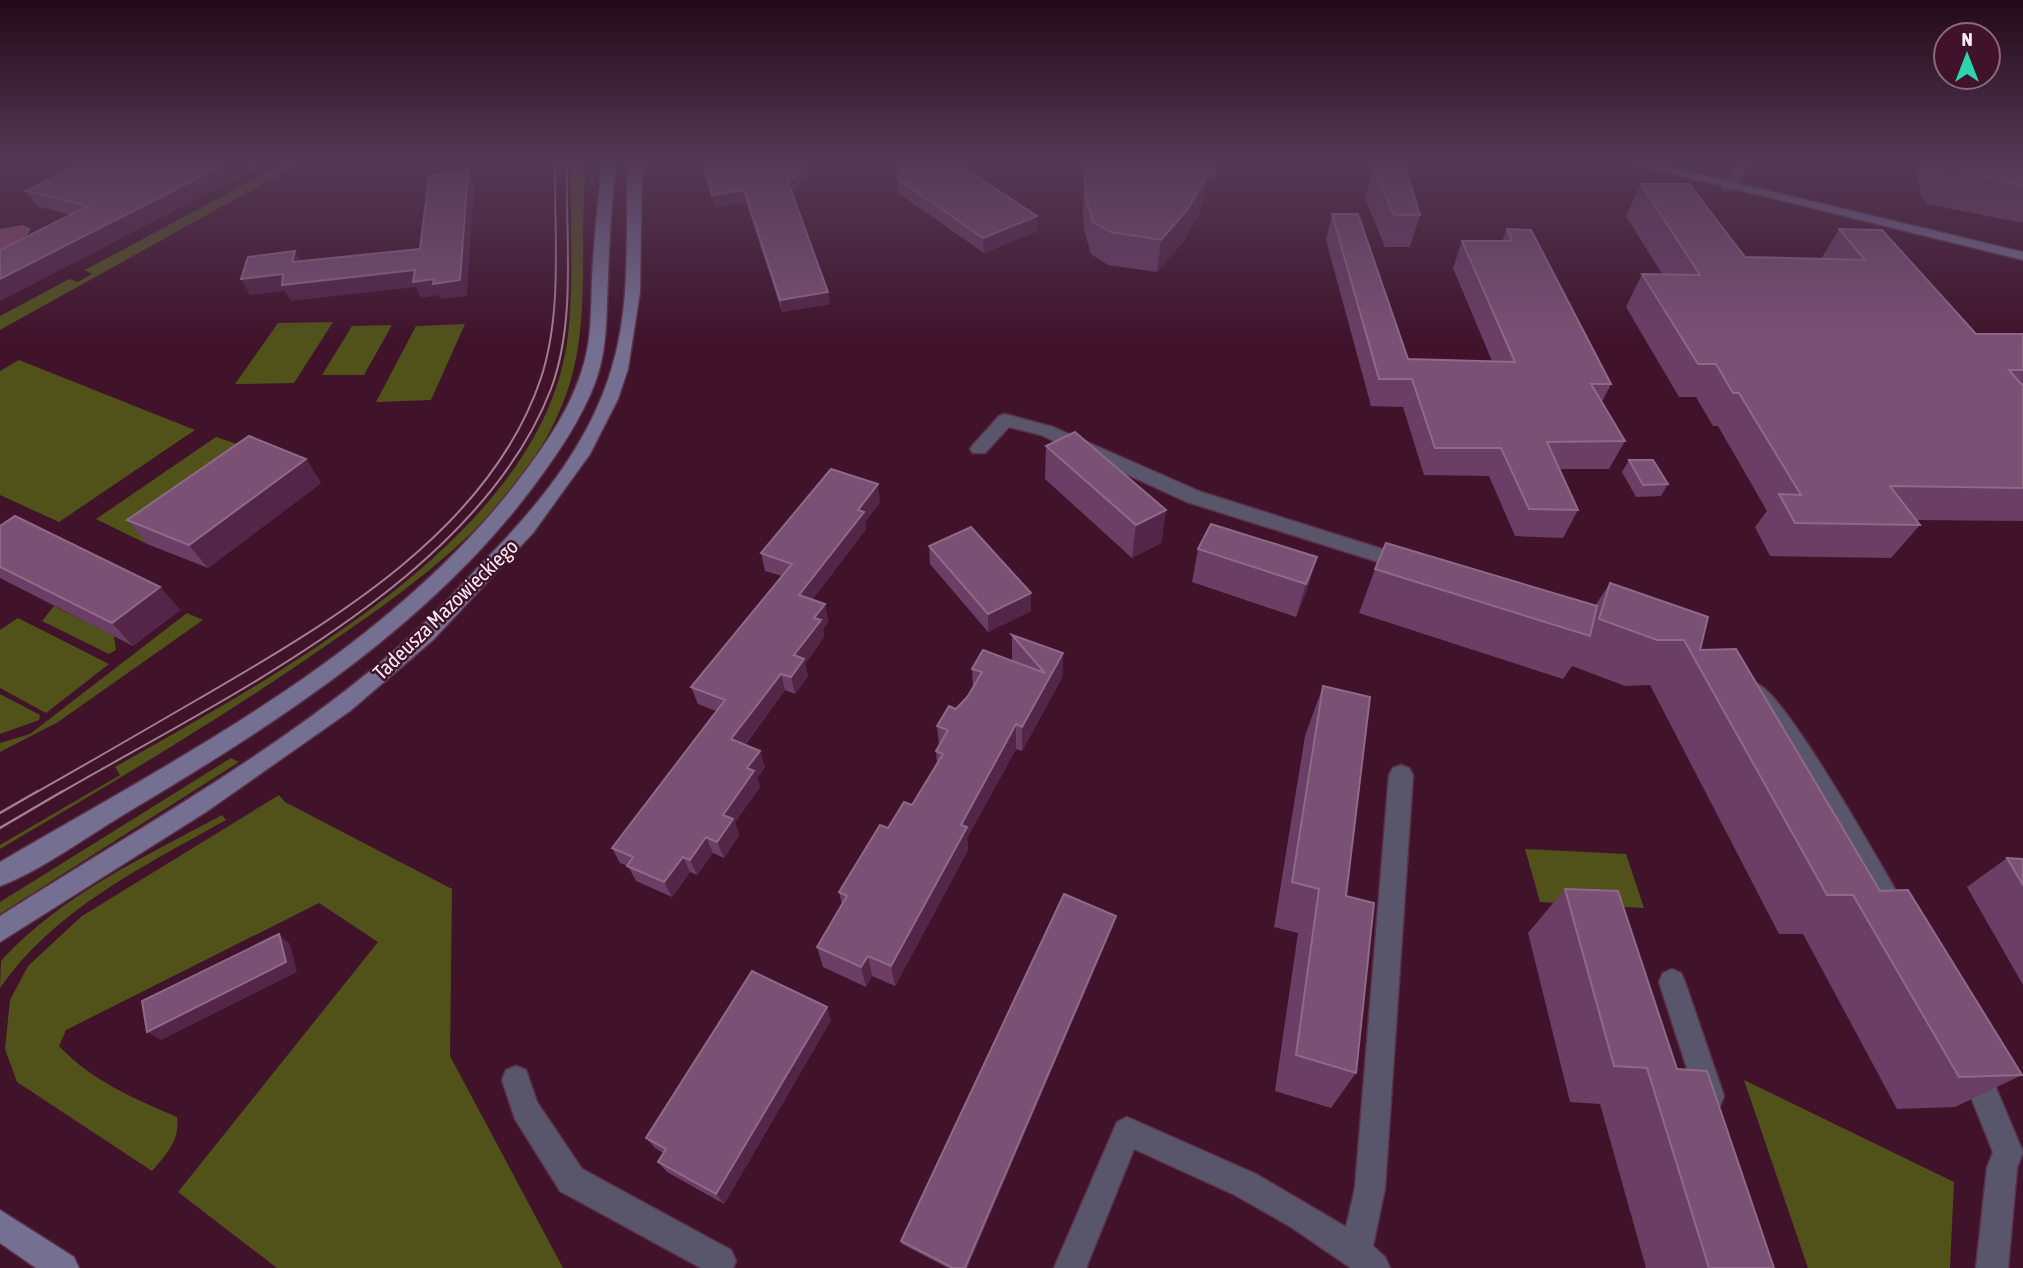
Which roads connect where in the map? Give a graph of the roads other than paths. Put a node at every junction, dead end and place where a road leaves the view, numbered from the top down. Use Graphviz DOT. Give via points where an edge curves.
graph roads {
  1 [pos="604,221"];
  2 [pos="634,221"];
  3 [pos="1874,221"];
  4 [pos="2023,256"];
  5 [pos="979,449"];
  6 [pos="1433,572"];
  7 [pos="1742,681"];
  8 [pos="1401,775"];
  9 [pos="0,875"];
  10 [pos="1,931"];
  11 [pos="1910,937"];
  12 [pos="1672,982"];
  13 [pos="1963,1043"];
  14 [pos="516,1080"];
  15 [pos="1720,1125"];
  16 [pos="2015,1155"];
  17 [pos="0,1225"];
  18 [pos="1365,1260"];
  19 [pos="63,1268"];
  20 [pos="717,1268"];
  21 [pos="1069,1268"];
  22 [pos="1992,1268"];
  1 -- 9 [label="street, Tadeusza Mazowieckiego" via="594,358 564,429 525,489 481,540 428,592 307,685"];
  2 -- 10 [label="street, Tadeusza Mazowieckiego" via="632,322 621,366 598,426 536,520 399,659 322,719 211,798"];
  3 -- 4 [label="street"];
  5 -- 6 [label="street" via="1005,420 1047,431 1194,497"];
  7 -- 11 [label="street" via="1766,701 1792,739"];
  8 -- 18 [label="street"];
  12 -- 15 [label="street"];
  13 -- 16 [label="street"];
  14 -- 20 [label="street" via="525,1110 571,1180 719,1261"];
  16 -- 22 [label="street" via="2002,1168"];
  17 -- 19 [label="street"];
  18 -- 21 [label="street" via="1315,1223 1215,1168 1127,1132"];
}
